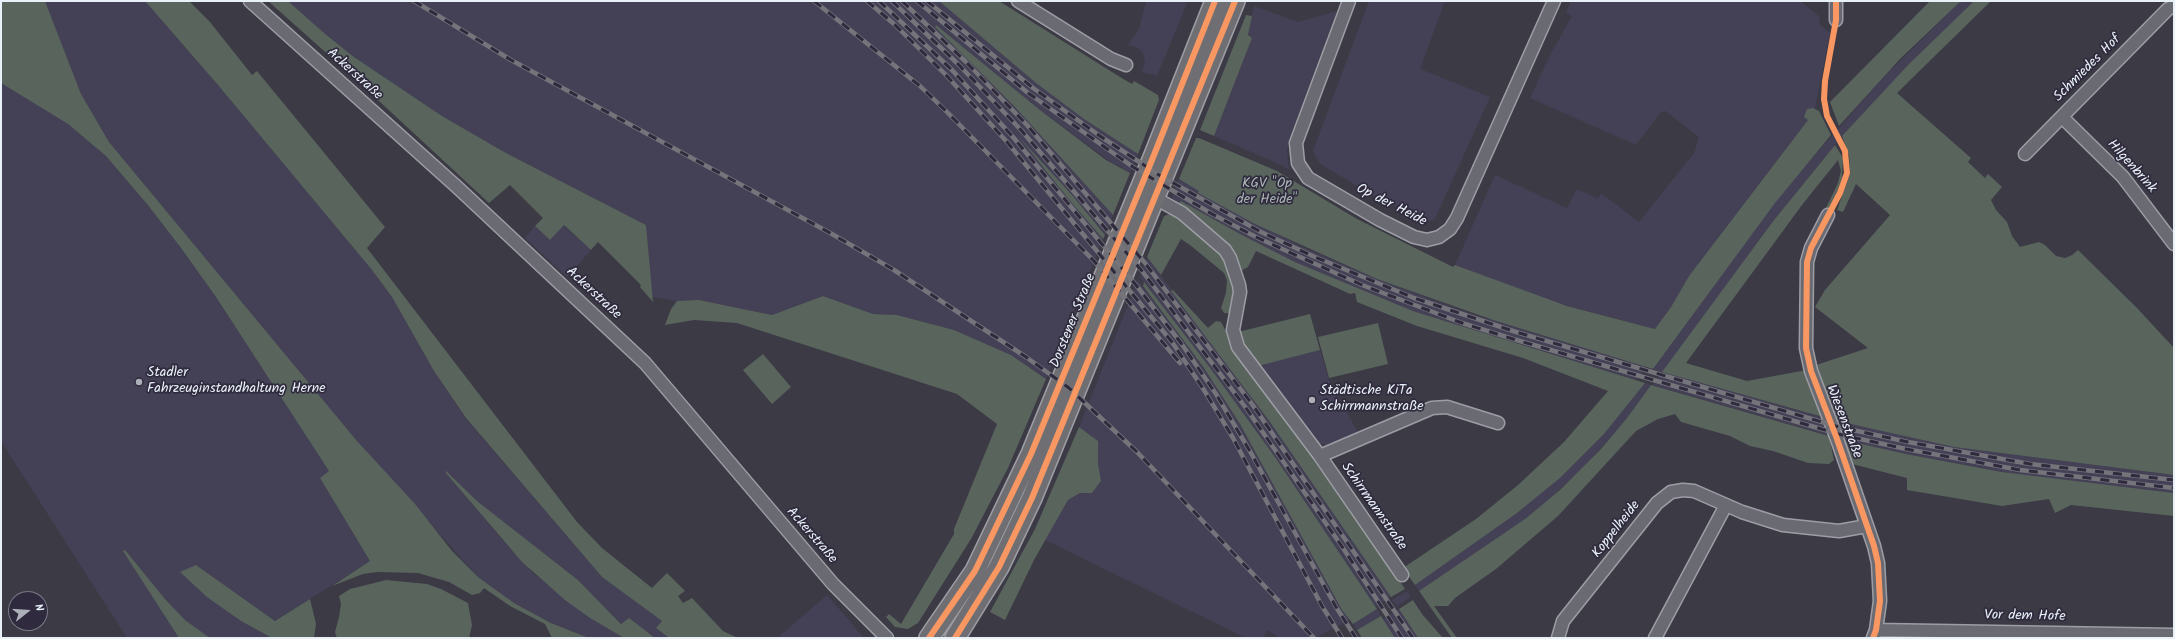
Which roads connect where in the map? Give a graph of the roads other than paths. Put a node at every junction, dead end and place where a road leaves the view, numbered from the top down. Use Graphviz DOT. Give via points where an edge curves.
graph roads {
  1 [pos="250,1"];
  2 [pos="1018,1"];
  3 [pos="1214,1"];
  4 [pos="1235,1"];
  5 [pos="1349,1"];
  6 [pos="1554,1"];
  7 [pos="1836,1"];
  8 [pos="2174,6"];
  9 [pos="1836,20"];
  10 [pos="1126,65"];
  11 [pos="2062,116"];
  12 [pos="2025,154"];
  13 [pos="1155,198"];
  14 [pos="1828,215"];
  15 [pos="2174,242"];
  16 [pos="1498,423"];
  17 [pos="1320,456"];
  18 [pos="1726,505"];
  19 [pos="1867,526"];
  20 [pos="1402,575"];
  21 [pos="1875,634"];
  22 [pos="2174,635"];
  23 [pos="887,638"];
  24 [pos="929,638"];
  25 [pos="955,638"];
  26 [pos="1558,638"];
  27 [pos="1655,638"];
  1 -- 23 [label="street, Ackerstraße" via="457,187 645,363 832,584"];
  2 -- 10 [label="street" via="1111,59"];
  3 -- 24 [label="main road, Dorstener Straße" via="1148,170 1031,454 975,571"];
  4 -- 13 [label="main road, Dorstener Straße"];
  5 -- 6 [label="street, Op der Heide" via="1296,143 1298,162 1308,178 1380,220 1414,237 1426,240 1438,237 1450,229 1457,218"];
  7 -- 9 [label="street"];
  8 -- 11 [label="street, Schmiedes Hof" via="2168,9"];
  11 -- 12 [label="street, Schmiedes Hof"];
  11 -- 15 [label="street, Hilgenbrink" via="2123,177"];
  13 -- 17 [label="street, Schirrmannstraße" via="1182,213 1225,250 1239,285 1233,330 1235,342"];
  13 -- 25 [label="main road, Dorstener Straße" via="1032,498 999,567"];
  14 -- 19 [label="street, Wiesenstraße" via="1811,248 1807,262 1807,360"];
  16 -- 17 [label="street, Schirrmannstraße" via="1447,407 1432,408"];
  17 -- 20 [label="street, Schirrmannstraße"];
  18 -- 19 [label="street, Koppelheide" via="1783,525 1813,530 1839,531"];
  18 -- 26 [label="street, Koppelheide" via="1688,490 1678,490 1665,496 1563,622"];
  18 -- 27 [label="street"];
  19 -- 21 [label="street, Wiesenstraße" via="1878,563 1880,585"];
  21 -- 22 [label="street, Vor dem Hofe"];
}
